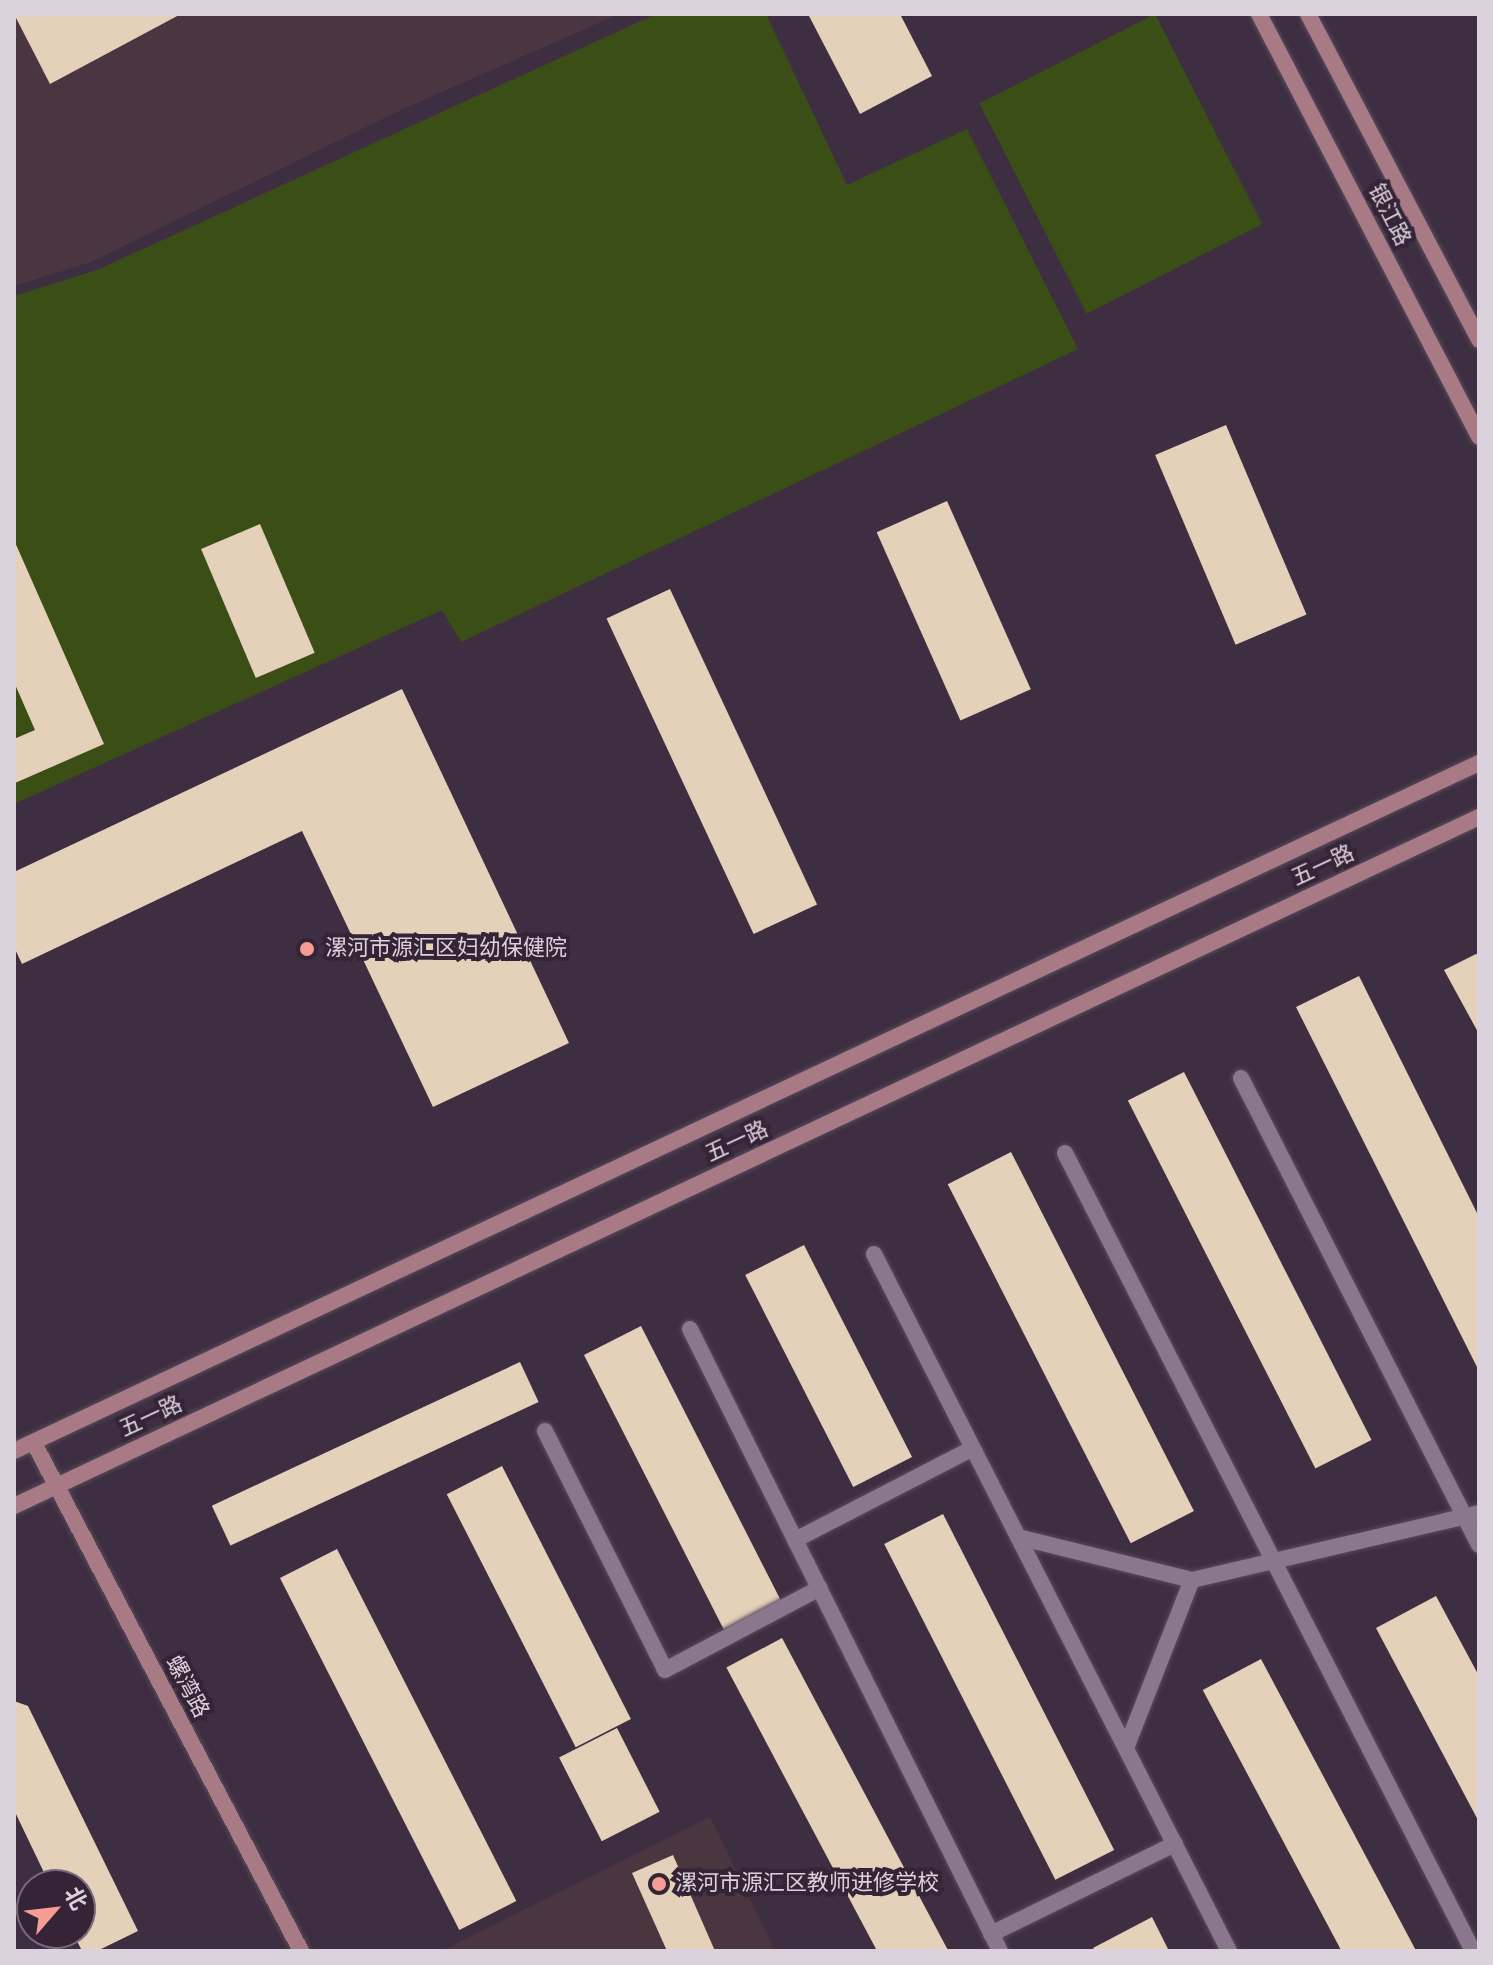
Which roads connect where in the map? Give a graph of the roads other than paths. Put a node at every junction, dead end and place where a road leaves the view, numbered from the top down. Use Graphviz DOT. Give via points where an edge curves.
graph roads {
  1 [pos="1259,14"];
  2 [pos="1308,14"];
  3 [pos="1479,340"];
  4 [pos="1479,437"];
  5 [pos="1479,763"];
  6 [pos="1479,817"];
  7 [pos="1241,1078"];
  8 [pos="1065,1153"];
  9 [pos="874,1254"];
  10 [pos="690,1329"];
  11 [pos="545,1431"];
  12 [pos="34,1443"];
  13 [pos="973,1448"];
  14 [pos="14,1451"];
  15 [pos="56,1486"];
  16 [pos="14,1506"];
  17 [pos="1472,1515"];
  18 [pos="1018,1537"];
  19 [pos="795,1540"];
  20 [pos="1479,1545"];
  21 [pos="1274,1563"];
  22 [pos="1192,1580"];
  23 [pos="820,1588"];
  24 [pos="1126,1748"];
  25 [pos="1175,1844"];
  26 [pos="991,1934"];
  27 [pos="301,1951"];
  28 [pos="1000,1951"];
  29 [pos="1229,1951"];
  30 [pos="1473,1951"];
  1 -- 4 [label="street, 银江路"];
  2 -- 3 [label="street, 银江路"];
  5 -- 12 [label="street, 五一路"];
  6 -- 15 [label="street, 五一路"];
  7 -- 17 [label="street"];
  8 -- 21 [label="street"];
  9 -- 13 [label="street"];
  10 -- 19 [label="street"];
  11 -- 23 [label="street" via="665,1670"];
  12 -- 14 [label="street, 五一路"];
  12 -- 15 [label="street, 螺湾路"];
  13 -- 18 [label="street"];
  13 -- 19 [label="street"];
  15 -- 16 [label="street, 五一路"];
  15 -- 27 [label="street, 螺湾路"];
  17 -- 20 [label="street"];
  17 -- 21 [label="street"];
  18 -- 22 [label="street"];
  18 -- 24 [label="street"];
  19 -- 23 [label="street"];
  21 -- 22 [label="street"];
  21 -- 30 [label="street"];
  22 -- 24 [label="street"];
  23 -- 26 [label="street"];
  24 -- 25 [label="street"];
  25 -- 26 [label="street"];
  25 -- 29 [label="street"];
  26 -- 28 [label="street"];
}
